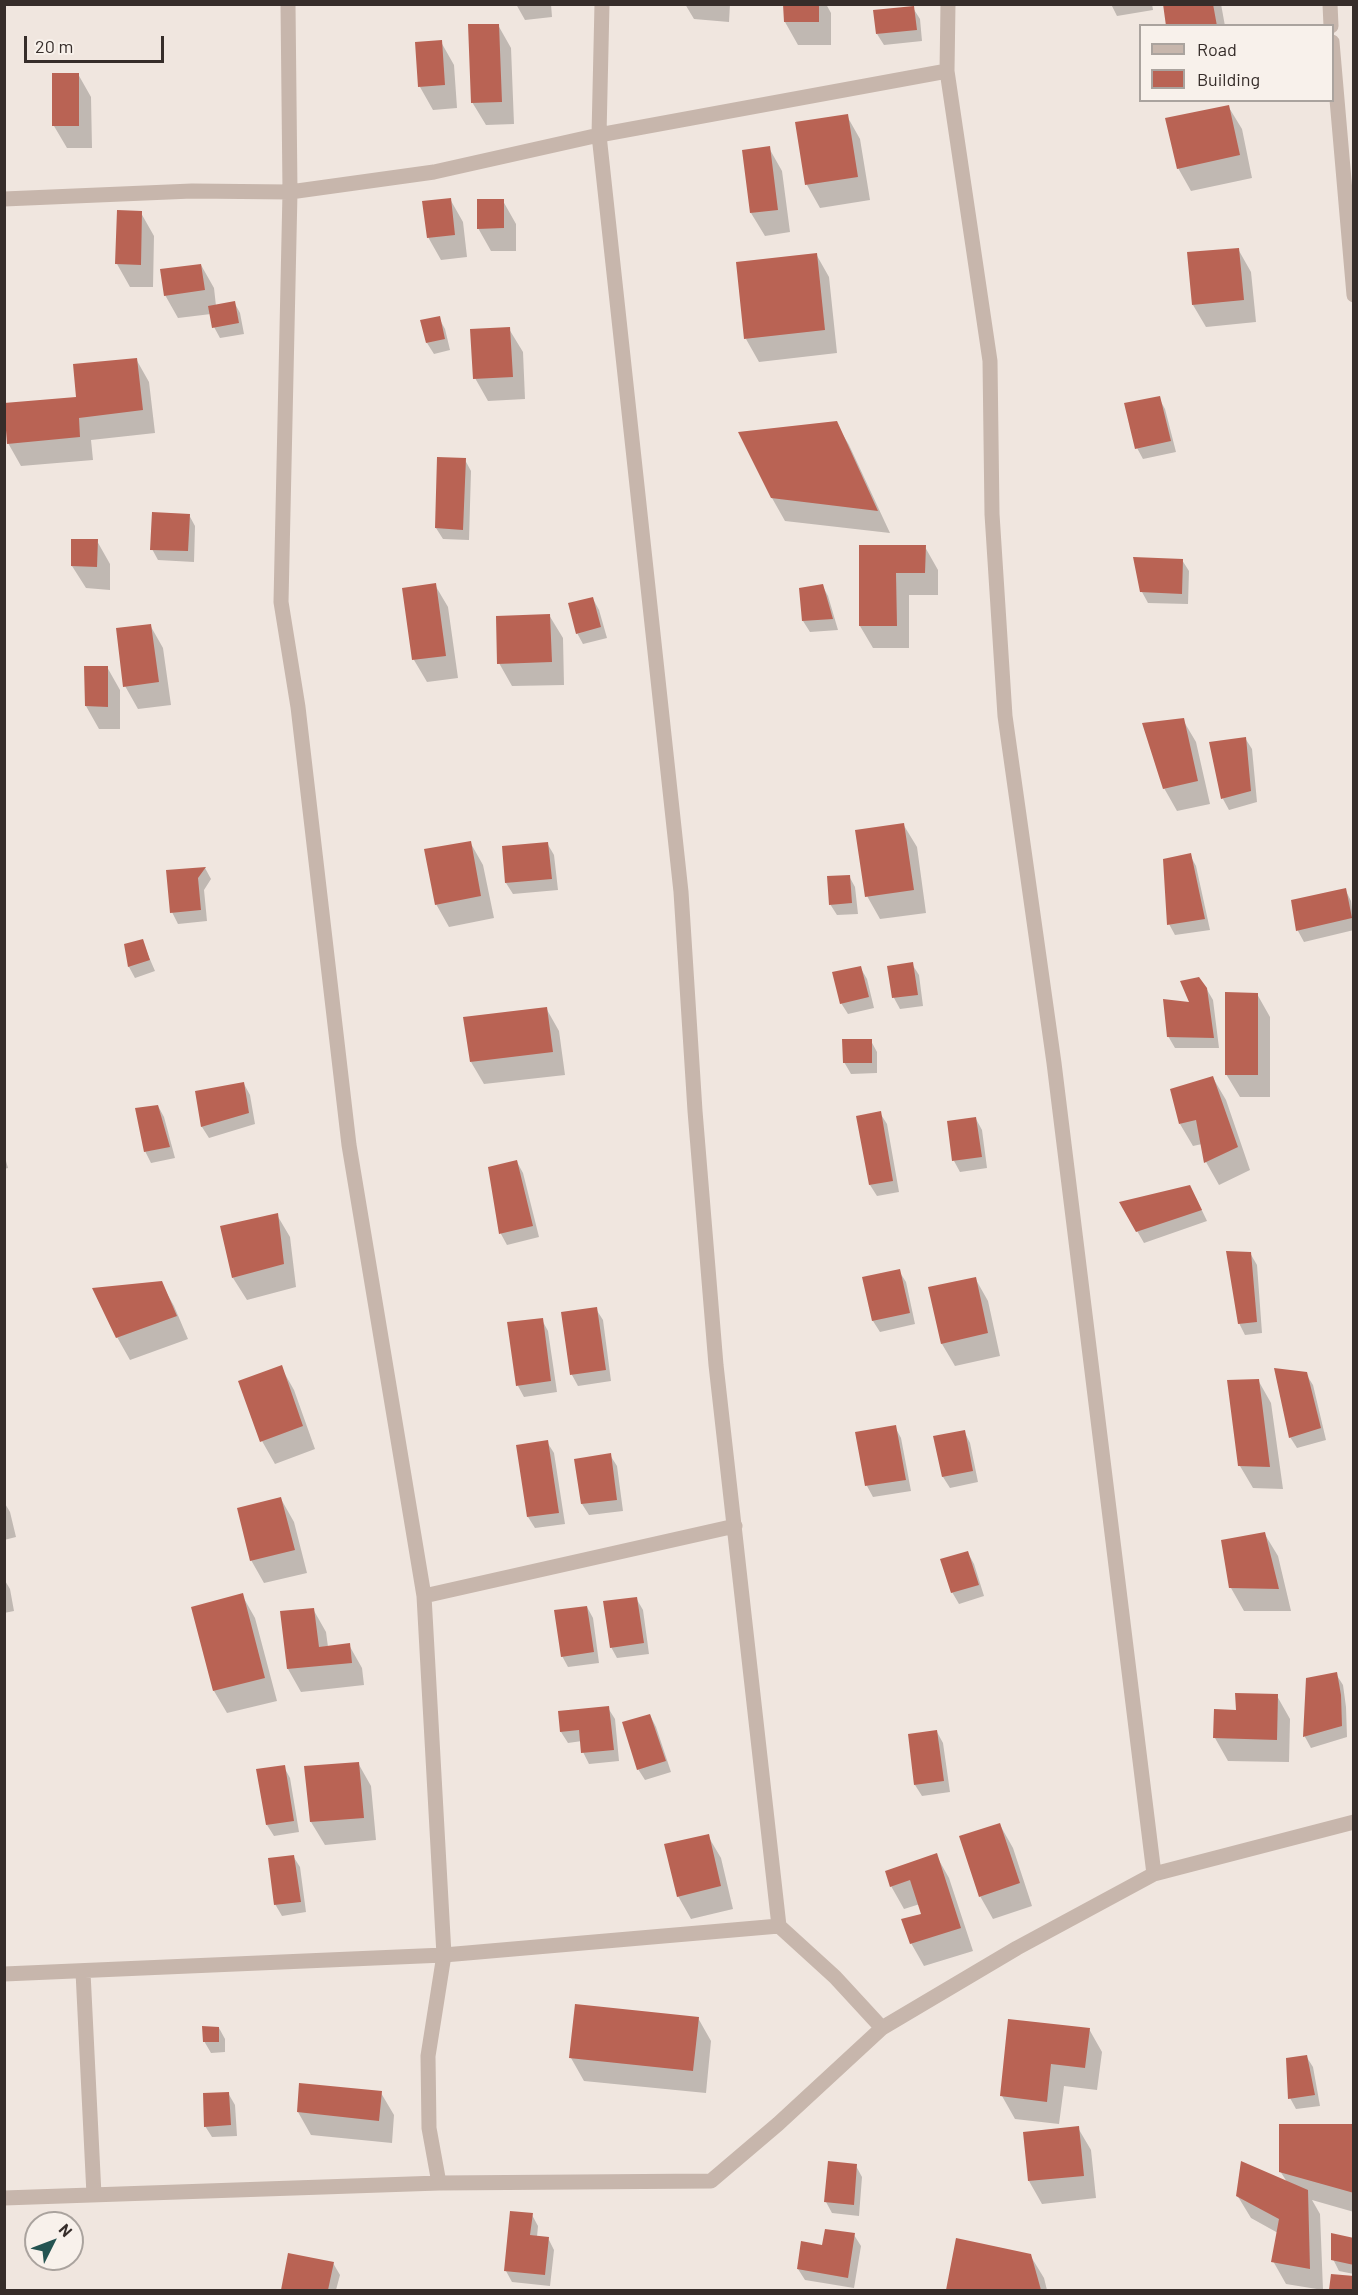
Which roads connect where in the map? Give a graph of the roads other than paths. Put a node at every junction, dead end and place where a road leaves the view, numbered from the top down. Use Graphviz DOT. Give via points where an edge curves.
graph roads {
  1 [pos="288,4"];
  2 [pos="602,4"];
  3 [pos="948,4"];
  4 [pos="1330,4"];
  5 [pos="1331,24"];
  6 [pos="1334,66"];
  7 [pos="947,71"];
  8 [pos="599,135"];
  9 [pos="290,192"];
  10 [pos="4,199"];
  11 [pos="1353,295"];
  12 [pos="735,1526"];
  13 [pos="424,1596"];
  14 [pos="1353,1822"];
  15 [pos="1154,1874"];
  16 [pos="779,1926"];
  17 [pos="444,1955"];
  18 [pos="83,1972"];
  19 [pos="4,1974"];
  20 [pos="882,2028"];
  21 [pos="439,2183"];
  22 [pos="93,2195"];
  23 [pos="4,2198"];
  1 -- 9 [label="street"];
  2 -- 8 [label="street"];
  3 -- 7 [label="street"];
  4 -- 5 [label="street"];
  6 -- 11 [label="street"];
  7 -- 8 [label="street"];
  7 -- 15 [label="street" via="990,361 992,514 1005,716 1052,1051"];
  8 -- 9 [label="street" via="434,172"];
  8 -- 12 [label="street" via="681,892 716,1365"];
  9 -- 10 [label="street" via="192,191"];
  9 -- 13 [label="street" via="281,602 298,707 350,1145"];
  12 -- 13 [label="street"];
  12 -- 16 [label="street"];
  13 -- 17 [label="street"];
  14 -- 15 [label="street"];
  15 -- 20 [label="street" via="1017,1948"];
  16 -- 17 [label="street"];
  16 -- 20 [label="street" via="835,1977"];
  17 -- 18 [label="street"];
  17 -- 21 [label="street" via="428,2056 429,2128"];
  18 -- 19 [label="street"];
  18 -- 22 [label="street"];
  20 -- 21 [label="street" via="711,2181"];
  21 -- 22 [label="street"];
  22 -- 23 [label="street"];
}
